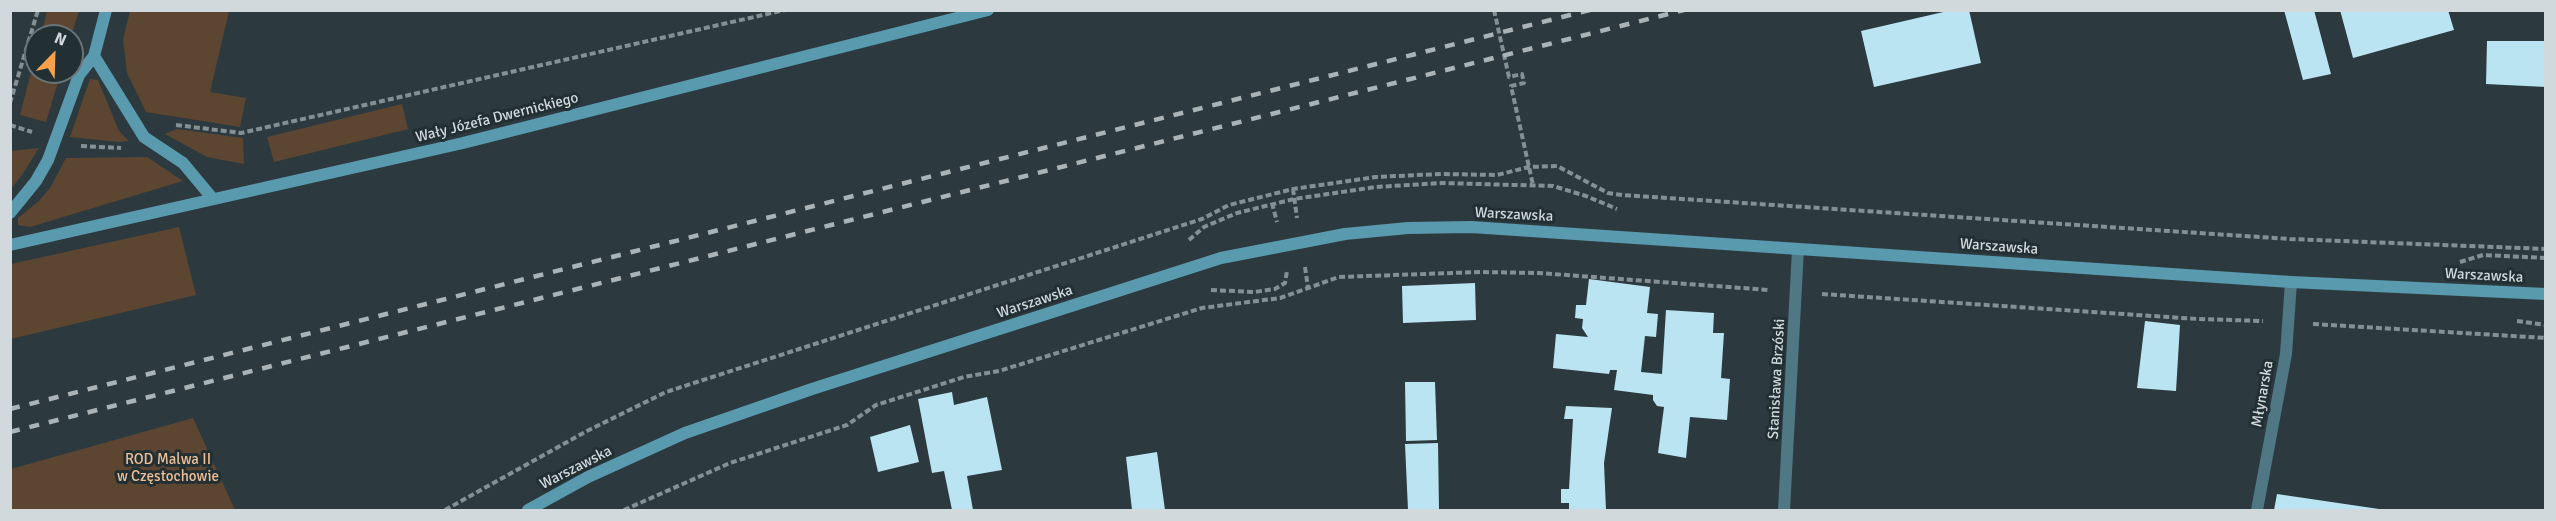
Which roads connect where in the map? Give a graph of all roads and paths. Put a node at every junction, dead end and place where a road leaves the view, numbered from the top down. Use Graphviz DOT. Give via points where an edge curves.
graph roads {
  1 [pos="38,10"];
  2 [pos="106,10"];
  3 [pos="785,10"];
  4 [pos="988,10"];
  5 [pos="1494,10"];
  6 [pos="959,14"];
  7 [pos="94,56"];
  8 [pos="10,103"];
  9 [pos="166,124"];
  10 [pos="10,125"];
  11 [pos="33,132"];
  12 [pos="71,145"];
  13 [pos="124,148"];
  14 [pos="1529,167"];
  15 [pos="213,199"];
  16 [pos="10,213"];
  17 [pos="1237,213"];
  18 [pos="10,245"];
  19 [pos="1798,249"];
  20 [pos="2546,249"];
  21 [pos="2483,255"];
  22 [pos="2546,258"];
  23 [pos="1287,275"];
  24 [pos="2290,282"];
  25 [pos="1254,292"];
  26 [pos="1796,292"];
  27 [pos="2546,294"];
  28 [pos="2288,322"];
  29 [pos="2546,338"];
  30 [pos="445,510"];
  31 [pos="528,510"];
  32 [pos="624,510"];
  33 [pos="1784,510"];
  34 [pos="2257,510"];
  1 -- 8 [label="path"];
  2 -- 7 [label="street"];
  3 -- 9 [label="path" via="242,133"];
  4 -- 6 [label="street, Wały Józefa Dwernickiego"];
  5 -- 14 [label="path" via="1509,77 1522,74 1524,83 1511,86"];
  6 -- 15 [label="street, Wały Józefa Dwernickiego" via="463,143"];
  7 -- 15 [label="street" via="144,137 183,163"];
  7 -- 16 [label="street" via="79,75 48,160"];
  10 -- 11 [label="path"];
  12 -- 13 [label="path"];
  14 -- 17 [label="path" via="1533,185 1442,183 1376,187 1272,202"];
  14 -- 20 [label="path" via="1557,166 1608,193 1622,195 2290,239"];
  14 -- 30 [label="path" via="1497,175 1365,178 1276,192 1229,205 1202,219 666,392"];
  15 -- 18 [label="street, Wały Józefa Dwernickiego"];
  19 -- 24 [label="street, Warszawska"];
  19 -- 26 [label="street, Stanisława Brzóski"];
  19 -- 31 [label="street, Warszawska" via="1470,227 1345,234 1282,245 1221,258 706,426 588,477"];
  21 -- 22 [label="path"];
  23 -- 25 [label="path" via="1285,283 1275,289"];
  24 -- 27 [label="street, Warszawska"];
  24 -- 28 [label="street, Młynarska"];
  26 -- 28 [label="path"];
  26 -- 32 [label="path" via="1539,273 1339,277 1280,298 1202,308 876,405 847,424 730,463"];
  26 -- 33 [label="street, Stanisława Brzóski"];
  28 -- 29 [label="path"];
  28 -- 34 [label="street, Młynarska" via="2286,354"];
}
